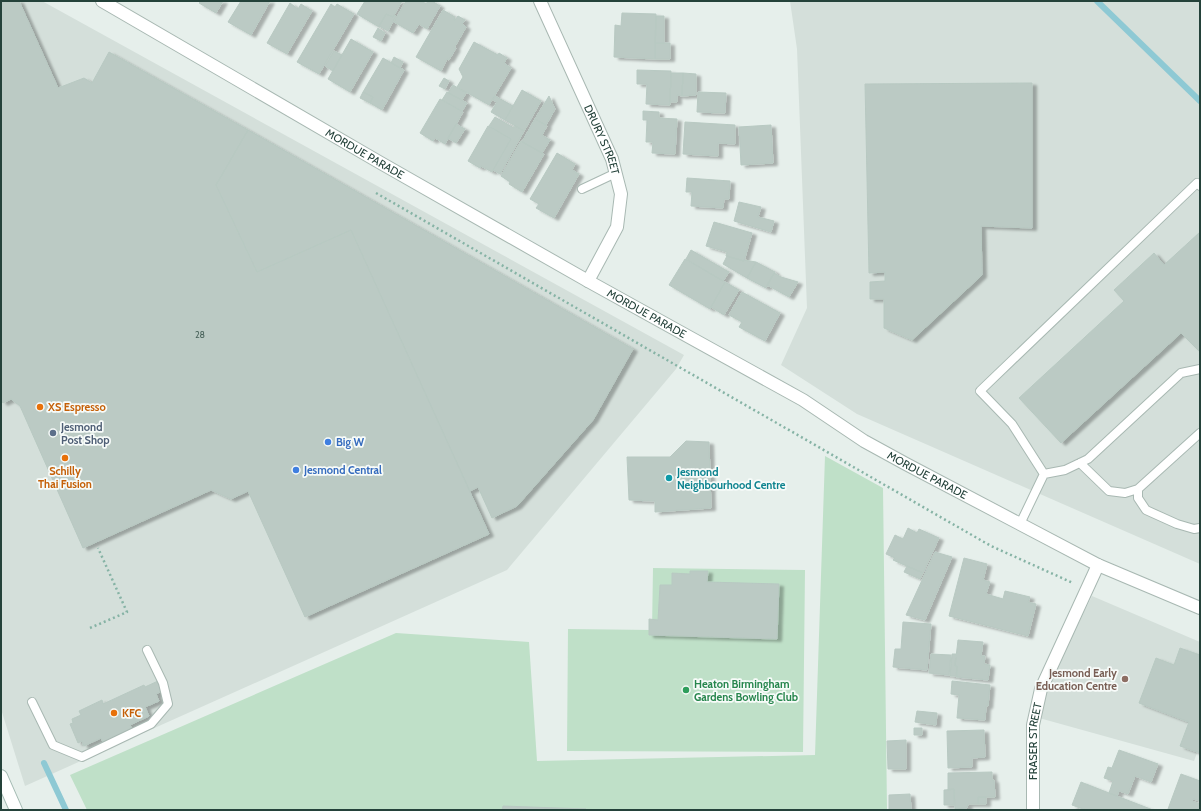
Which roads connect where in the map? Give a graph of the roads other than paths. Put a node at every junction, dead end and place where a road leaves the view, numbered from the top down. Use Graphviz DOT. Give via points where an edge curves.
graph roads {
  1 [pos="102,1"];
  2 [pos="540,1"];
  3 [pos="616,173"];
  4 [pos="1200,186"];
  5 [pos="582,189"];
  6 [pos="588,281"];
  7 [pos="1200,369"];
  8 [pos="1200,433"];
  9 [pos="1080,463"];
  10 [pos="1044,474"];
  11 [pos="1138,489"];
  12 [pos="1020,524"];
  13 [pos="1200,528"];
  14 [pos="1098,565"];
  15 [pos="1200,608"];
  16 [pos="147,650"];
  17 [pos="32,702"];
  18 [pos="1,776"];
  19 [pos="16,810"];
  20 [pos="1033,810"];
  1 -- 6 [label="street, MORDUE PARADE"];
  2 -- 3 [label="street, DRURY STREET"];
  3 -- 5 [label="lane"];
  3 -- 6 [label="street, DRURY STREET" via="621,194 617,227"];
  4 -- 10 [label="lane" via="1197,183 980,391 1012,424"];
  6 -- 12 [label="street, MORDUE PARADE" via="803,400 864,441"];
  7 -- 9 [label="lane" via="1181,373 1088,459"];
  8 -- 11 [label="lane"];
  9 -- 10 [label="lane" via="1065,470"];
  9 -- 11 [label="lane" via="1109,491 1125,493"];
  10 -- 12 [label="lane"];
  11 -- 13 [label="lane" via="1138,498 1146,510 1177,524 1194,529"];
  12 -- 14 [label="street, MORDUE PARADE"];
  14 -- 15 [label="street, MORDUE PARADE"];
  14 -- 20 [label="street, FRASER STREET" via="1041,689 1033,726"];
  16 -- 17 [label="lane" via="163,683 168,704 151,724 82,757 52,745"];
  18 -- 19 [label="street"];
}
